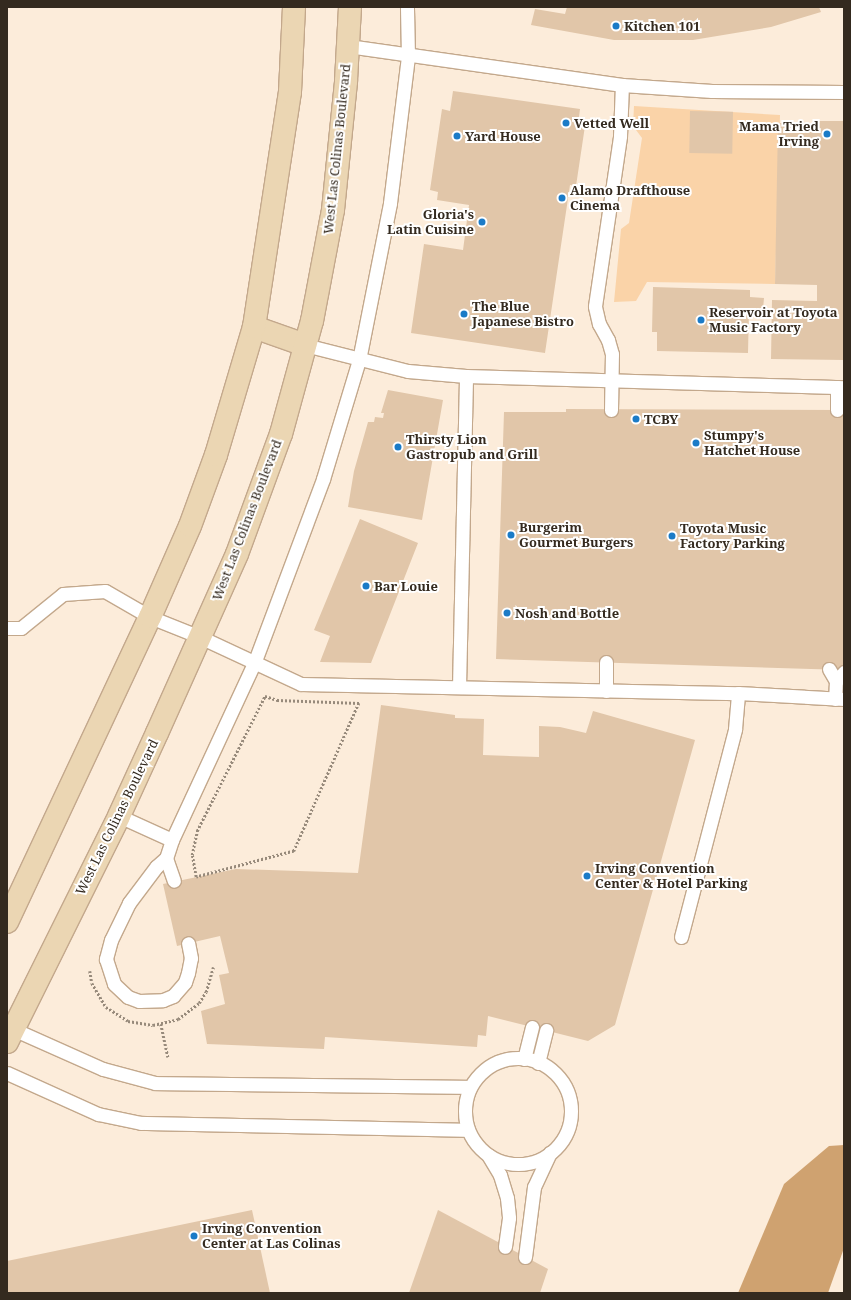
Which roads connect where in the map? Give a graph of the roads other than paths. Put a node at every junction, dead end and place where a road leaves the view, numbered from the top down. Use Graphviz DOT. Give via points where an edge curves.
graph roads {
  1 [pos="294,7"];
  2 [pos="350,7"];
  3 [pos="407,7"];
  4 [pos="348,46"];
  5 [pos="408,56"];
  6 [pos="622,85"];
  7 [pos="844,92"];
  8 [pos="254,327"];
  9 [pos="305,345"];
  10 [pos="359,360"];
  11 [pos="466,376"];
  12 [pos="611,381"];
  13 [pos="841,387"];
  14 [pos="611,410"];
  15 [pos="837,410"];
  16 [pos="150,617"];
  17 [pos="7,628"];
  18 [pos="200,637"];
  19 [pos="255,661"];
  20 [pos="606,662"];
  21 [pos="829,669"];
  22 [pos="840,676"];
  23 [pos="459,688"];
  24 [pos="606,691"];
  25 [pos="738,693"];
  26 [pos="839,699"];
  27 [pos="120,816"];
  28 [pos="172,840"];
  29 [pos="166,858"];
  30 [pos="174,881"];
  31 [pos="7,920"];
  32 [pos="681,937"];
  33 [pos="188,943"];
  34 [pos="532,1027"];
  35 [pos="546,1030"];
  36 [pos="9,1033"];
  37 [pos="524,1059"];
  38 [pos="538,1063"];
  39 [pos="7,1073"];
  40 [pos="470,1087"];
  41 [pos="468,1130"];
  42 [pos="550,1153"];
  43 [pos="488,1155"];
  44 [pos="505,1246"];
  45 [pos="525,1257"];
  1 -- 8 [label="main road" via="290,92 274,214"];
  2 -- 4 [label="main road, West Las Colinas Boulevard"];
  3 -- 5 [label="lane"];
  4 -- 5 [label="lane"];
  4 -- 9 [label="main road, West Las Colinas Boulevard" via="333,210"];
  5 -- 6 [label="lane"];
  5 -- 10 [label="lane" via="390,204"];
  6 -- 7 [label="lane" via="712,91"];
  6 -- 12 [label="lane" via="620,136 595,306 598,324 608,340 612,354"];
  8 -- 9 [label="main road"];
  8 -- 16 [label="main road" via="216,456 190,526"];
  9 -- 10 [label="lane"];
  9 -- 18 [label="main road, West Las Colinas Boulevard" via="281,434 237,554"];
  10 -- 11 [label="lane" via="408,371"];
  10 -- 19 [label="lane" via="323,479"];
  11 -- 12 [label="lane"];
  11 -- 23 [label="lane"];
  12 -- 13 [label="lane"];
  12 -- 14 [label="lane"];
  13 -- 15 [label="lane"];
  16 -- 17 [label="lane" via="105,591 63,594 21,628"];
  16 -- 18 [label="lane"];
  16 -- 31 [label="main road"];
  18 -- 19 [label="lane"];
  18 -- 27 [label="main road, West Las Colinas Boulevard"];
  19 -- 23 [label="lane" via="301,684"];
  19 -- 28 [label="lane"];
  20 -- 24 [label="lane"];
  21 -- 22 [label="lane"];
  22 -- 26 [label="lane"];
  23 -- 24 [label="lane"];
  24 -- 25 [label="lane"];
  25 -- 26 [label="lane"];
  25 -- 32 [label="lane" via="735,729"];
  27 -- 28 [label="lane"];
  27 -- 36 [label="main road, West Las Colinas Boulevard"];
  28 -- 29 [label="lane"];
  29 -- 30 [label="lane"];
  29 -- 33 [label="lane" via="156,867 129,903 111,940 106,959 114,984 128,997 139,1001 164,1000 173,996 185,982 188,973 191,958"];
  34 -- 37 [label="lane"];
  35 -- 38 [label="lane"];
  36 -- 40 [label="lane" via="103,1070 155,1083"];
  37 -- 38 [label="lane"];
  37 -- 40 [label="lane" via="513,1058 496,1063 481,1073"];
  38 -- 42 [label="lane" via="547,1067 560,1079 569,1095 571,1111 568,1128 561,1143"];
  39 -- 41 [label="lane" via="98,1114 141,1123"];
  40 -- 41 [label="lane" via="466,1101"];
  41 -- 43 [label="lane" via="476,1144"];
  42 -- 43 [label="lane" via="535,1161 519,1164 503,1162"];
  42 -- 45 [label="lane" via="534,1187"];
  43 -- 44 [label="lane" via="500,1175 507,1198 509,1218"];
}
